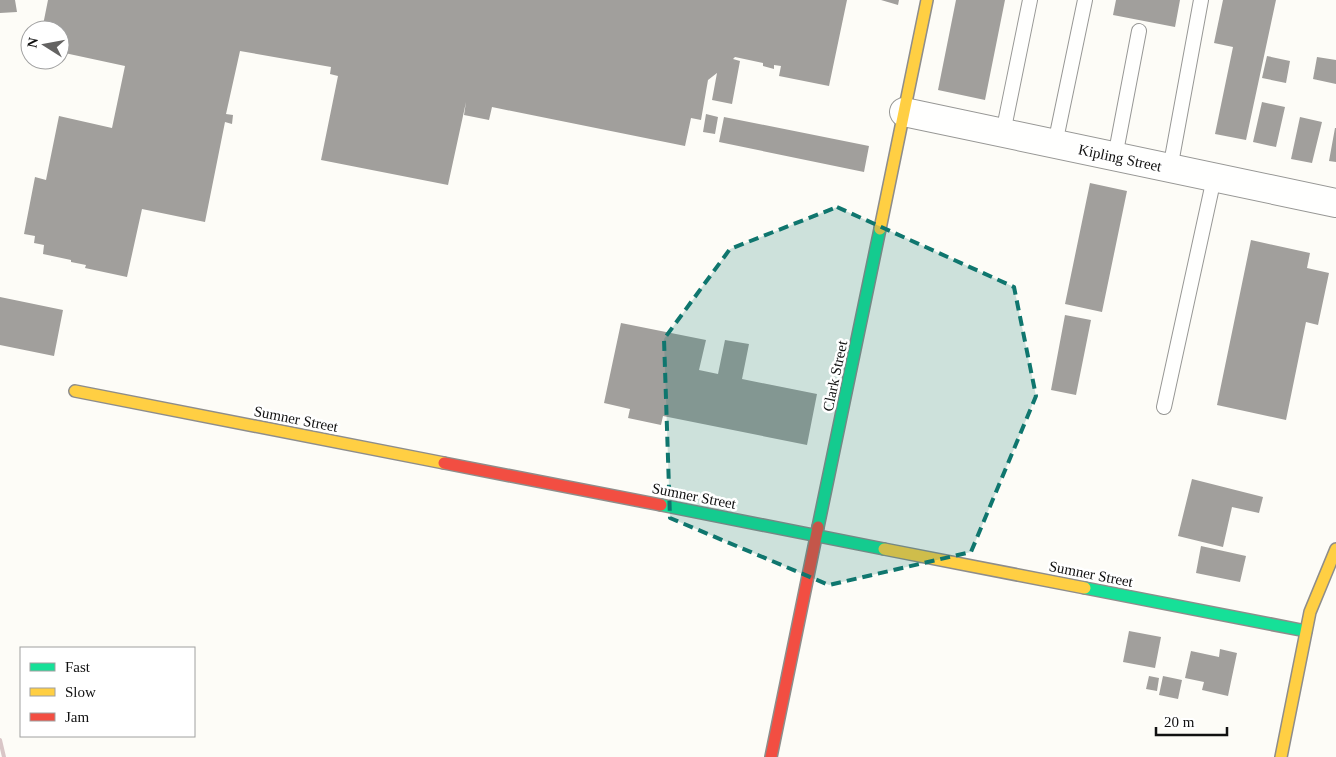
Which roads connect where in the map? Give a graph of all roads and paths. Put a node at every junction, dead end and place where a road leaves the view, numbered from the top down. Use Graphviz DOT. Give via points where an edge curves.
graph roads {
  1 [pos="926,0"];
  2 [pos="1030,0"];
  3 [pos="1084,0"];
  4 [pos="1201,0"];
  5 [pos="1139,31"];
  6 [pos="904,112"];
  7 [pos="1003,133"];
  8 [pos="1055,144"];
  9 [pos="1115,157"];
  10 [pos="1170,168"];
  11 [pos="1214,178"];
  12 [pos="1336,203"];
  13 [pos="75,391"];
  14 [pos="1164,407"];
  15 [pos="817,536"];
  16 [pos="1336,550"];
  17 [pos="1306,631"];
  18 [pos="771,757"];
  19 [pos="1281,757"];
  1 -- 6 [label="street, Clark Street"];
  2 -- 7 [label="lane"];
  3 -- 8 [label="lane"];
  4 -- 10 [label="lane"];
  5 -- 9 [label="lane"];
  6 -- 7 [label="street, Kipling Street"];
  6 -- 15 [label="street, Clark Street"];
  7 -- 8 [label="street, Kipling Street"];
  8 -- 9 [label="street, Kipling Street"];
  9 -- 10 [label="street, Kipling Street"];
  10 -- 11 [label="street, Kipling Street"];
  11 -- 12 [label="street, Kipling Street"];
  11 -- 14 [label="lane"];
  13 -- 15 [label="street, Sumner Street"];
  15 -- 17 [label="street, Sumner Street"];
  15 -- 18 [label="street, Clark Street"];
  16 -- 17 [label="street" via="1310,612"];
  17 -- 19 [label="street"];
}
